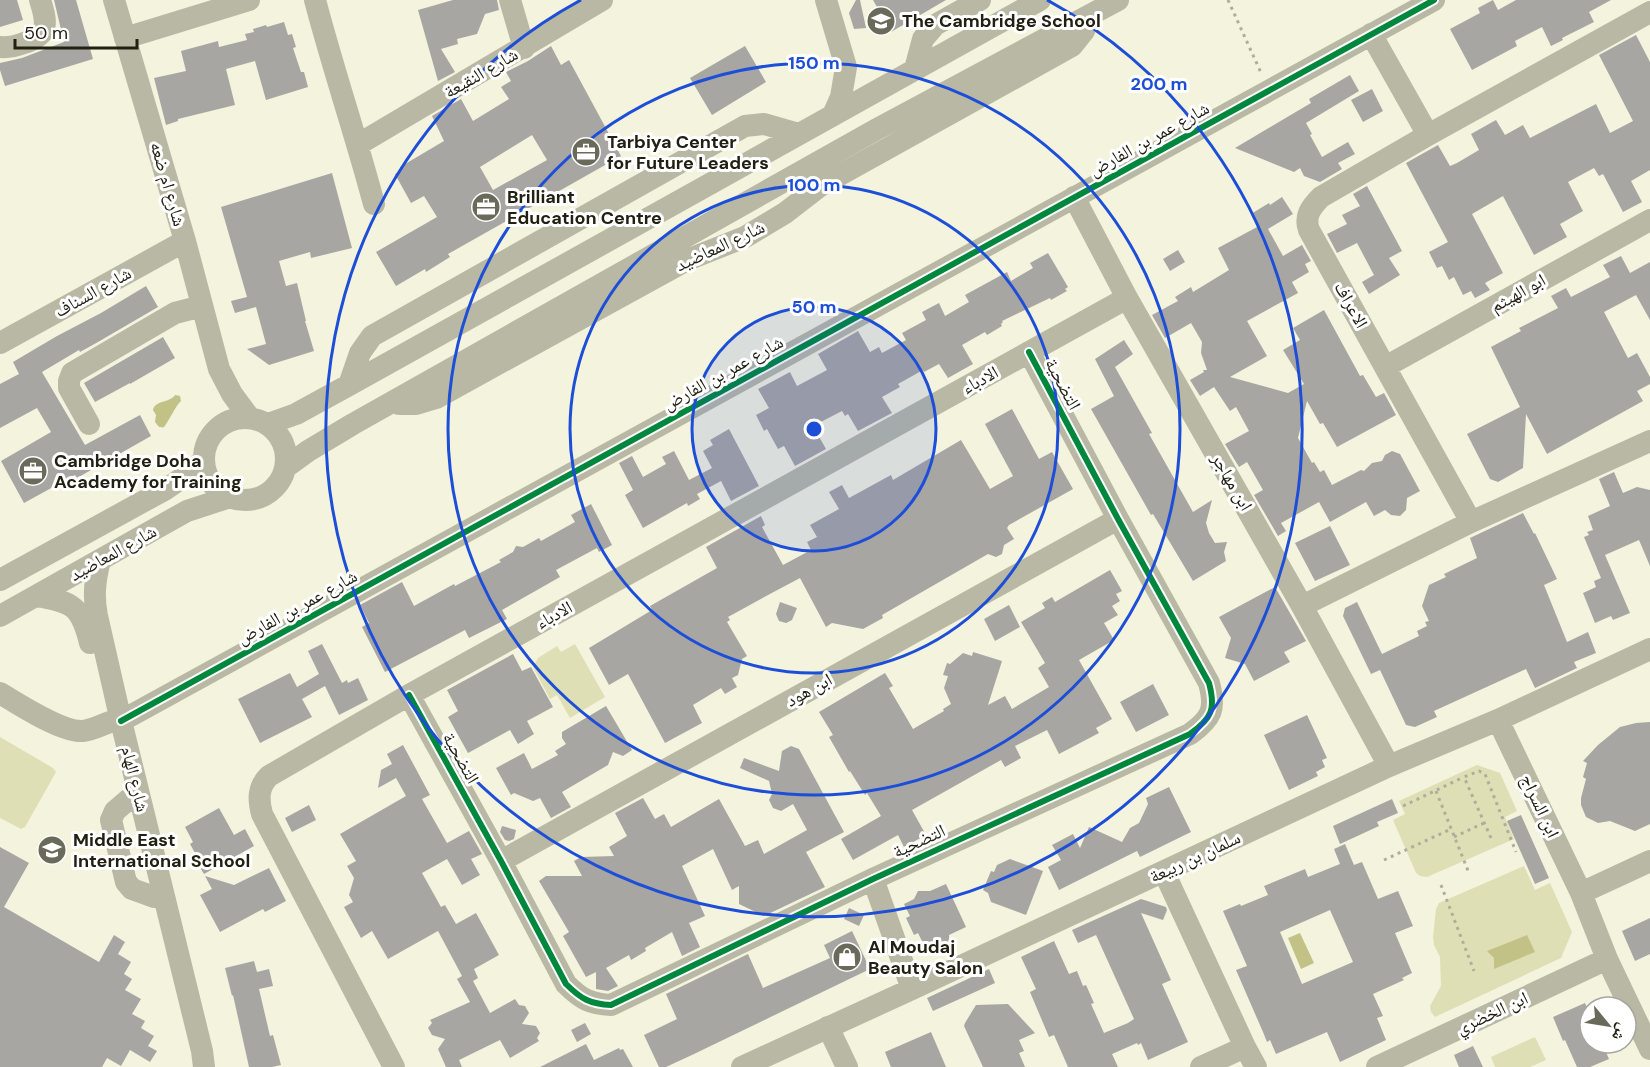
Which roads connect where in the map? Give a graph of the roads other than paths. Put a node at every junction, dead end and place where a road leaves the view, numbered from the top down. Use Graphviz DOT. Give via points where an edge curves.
graph roads {
  1 [pos="40,0"];
  2 [pos="114,0"];
  3 [pos="249,0"];
  4 [pos="315,0"];
  5 [pos="510,0"];
  6 [pos="602,0"];
  7 [pos="826,0"];
  8 [pos="1040,0"];
  9 [pos="1118,0"];
  10 [pos="1434,0"];
  11 [pos="972,2"];
  12 [pos="1650,12"];
  13 [pos="1371,34"];
  14 [pos="125,38"];
  15 [pos="0,47"];
  16 [pos="524,48"];
  17 [pos="846,67"];
  18 [pos="915,69"];
  19 [pos="885,86"];
  20 [pos="833,115"];
  21 [pos="799,134"];
  22 [pos="1428,135"];
  23 [pos="358,144"];
  24 [pos="1074,197"];
  25 [pos="374,204"];
  26 [pos="1650,220"];
  27 [pos="185,241"];
  28 [pos="1127,298"];
  29 [pos="202,306"];
  30 [pos="0,343"];
  31 [pos="1029,352"];
  32 [pos="1385,367"];
  33 [pos="219,369"];
  34 [pos="350,385"];
  35 [pos="258,421"];
  36 [pos="89,424"];
  37 [pos="216,430"];
  38 [pos="1650,441"];
  39 [pos="204,460"];
  40 [pos="286,467"];
  41 [pos="230,497"];
  42 [pos="1118,519"];
  43 [pos="1471,522"];
  44 [pos="100,560"];
  45 [pos="0,580"];
  46 [pos="36,596"];
  47 [pos="1302,606"];
  48 [pos="0,616"];
  49 [pos="1650,649"];
  50 [pos="0,693"];
  51 [pos="409,696"];
  52 [pos="1498,720"];
  53 [pos="115,721"];
  54 [pos="1389,766"];
  55 [pos="501,861"];
  56 [pos="1650,861"];
  57 [pos="1164,872"];
  58 [pos="873,879"];
  59 [pos="1581,893"];
  60 [pos="1607,959"];
  61 [pos="912,989"];
  62 [pos="828,1027"];
  63 [pos="1245,1047"];
  64 [pos="1650,1050"];
  65 [pos="1650,1065"];
  66 [pos="202,1067"];
  67 [pos="394,1067"];
  68 [pos="741,1067"];
  69 [pos="847,1067"];
  70 [pos="1201,1067"];
  71 [pos="1256,1067"];
  72 [pos="1377,1067"];
  73 [pos="1645,1067"];
  1 -- 15 [label="street" via="46,19 37,39"];
  2 -- 14 [label="street, شارع ام ضعه"];
  3 -- 14 [label="street"];
  4 -- 23 [label="street"];
  5 -- 16 [label="street"];
  6 -- 16 [label="street, شارع النقيعة"];
  7 -- 17 [label="street"];
  8 -- 18 [label="street"];
  9 -- 40 [label="street, شارع المعاضيد" via="877,129 389,404"];
  10 -- 13 [label="street, شارع عمر بن الفارض"];
  11 -- 18 [label="street" via="935,25 923,39"];
  12 -- 22 [label="street, الاعراف"];
  13 -- 22 [label="street"];
  13 -- 24 [label="street, شارع عمر بن الفارض"];
  14 -- 27 [label="street, شارع ام ضعه"];
  16 -- 23 [label="street, شارع النقيعة"];
  17 -- 19 [label="street" via="865,80"];
  17 -- 20 [label="street" via="841,97"];
  18 -- 19 [label="street"];
  19 -- 20 [label="street"];
  20 -- 21 [label="street"];
  21 -- 34 [label="street"];
  21 -- 34 [label="street" via="764,124 746,126 372,336 360,353"];
  22 -- 32 [label="street, الاعراف" via="1321,197 1309,211 1309,230"];
  23 -- 25 [label="street"];
  24 -- 28 [label="street, ابن مهاجر"];
  24 -- 53 [label="street, شارع عمر بن الفارض"];
  26 -- 32 [label="street, ابو الهيثم"];
  27 -- 29 [label="street, شارع ام ضعه"];
  27 -- 30 [label="street, شارع السناف"];
  28 -- 31 [label="street, الادباء"];
  28 -- 47 [label="street, ابن مهاجر"];
  29 -- 33 [label="street, شارع ام ضعه"];
  29 -- 36 [label="street" via="175,313 72,374 69,388"];
  31 -- 42 [label="street, التضحية"];
  31 -- 51 [label="street, الادباء"];
  32 -- 43 [label="street, الاعراف"];
  33 -- 35 [label="street, شارع ام ضعه" via="232,394"];
  33 -- 37 [label="street, شارع ام ضعه"];
  34 -- 35 [label="street" via="296,414"];
  35 -- 37 [label="street" via="231,420"];
  35 -- 40 [label="street" via="277,432 284,443"];
  37 -- 39 [label="street" via="209,438"];
  38 -- 43 [label="street"];
  39 -- 41 [label="street" via="207,475 217,489"];
  39 -- 45 [label="street, شارع المعاضيد" via="166,489"];
  40 -- 41 [label="street" via="271,491 258,498"];
  41 -- 44 [label="street, شارع المعاضيد" via="187,511"];
  42 -- 55 [label="street, ابن هود"];
  42 -- 58 [label="street, التضحية" via="1209,683 1214,701 1209,715 1190,734"];
  43 -- 47 [label="street"];
  44 -- 46 [label="street, شارع المعاضيد"];
  44 -- 53 [label="street, شارع الهام" via="94,601"];
  46 -- 48 [label="street, شارع المعاضيد"];
  46 -- 53 [label="street, شارع الهام" via="65,603 85,621"];
  47 -- 54 [label="street, ابن مهاجر"];
  49 -- 52 [label="street, سلمان بن ربيعة"];
  50 -- 53 [label="street, شارع عمر بن الفارض" via="66,728 84,731"];
  51 -- 55 [label="street, التضحية"];
  51 -- 67 [label="street, الادباء" via="269,776 259,799 262,813"];
  52 -- 54 [label="street, سلمان بن ربيعة"];
  52 -- 59 [label="street, ابن السراج"];
  53 -- 66 [label="street, شارع الهام" via="202,1051"];
  53 -- 66 [label="street, شارع الهام" via="129,799 192,1048"];
  54 -- 57 [label="street, سلمان بن ربيعة"];
  55 -- 58 [label="street, التضحية" via="566,984 587,1001 611,1005"];
  56 -- 59 [label="street"];
  57 -- 61 [label="street, سلمان بن ربيعة"];
  57 -- 63 [label="street"];
  58 -- 61 [label="street"];
  59 -- 60 [label="street, ابن السراج"];
  60 -- 64 [label="street, ابن السراج"];
  60 -- 72 [label="street, ابن الخضري"];
  61 -- 62 [label="street, سلمان بن ربيعة"];
  62 -- 68 [label="street, سلمان بن ربيعة"];
  62 -- 69 [label="street"];
  63 -- 70 [label="street"];
  63 -- 71 [label="street"];
  65 -- 73 [label="street"];
}
